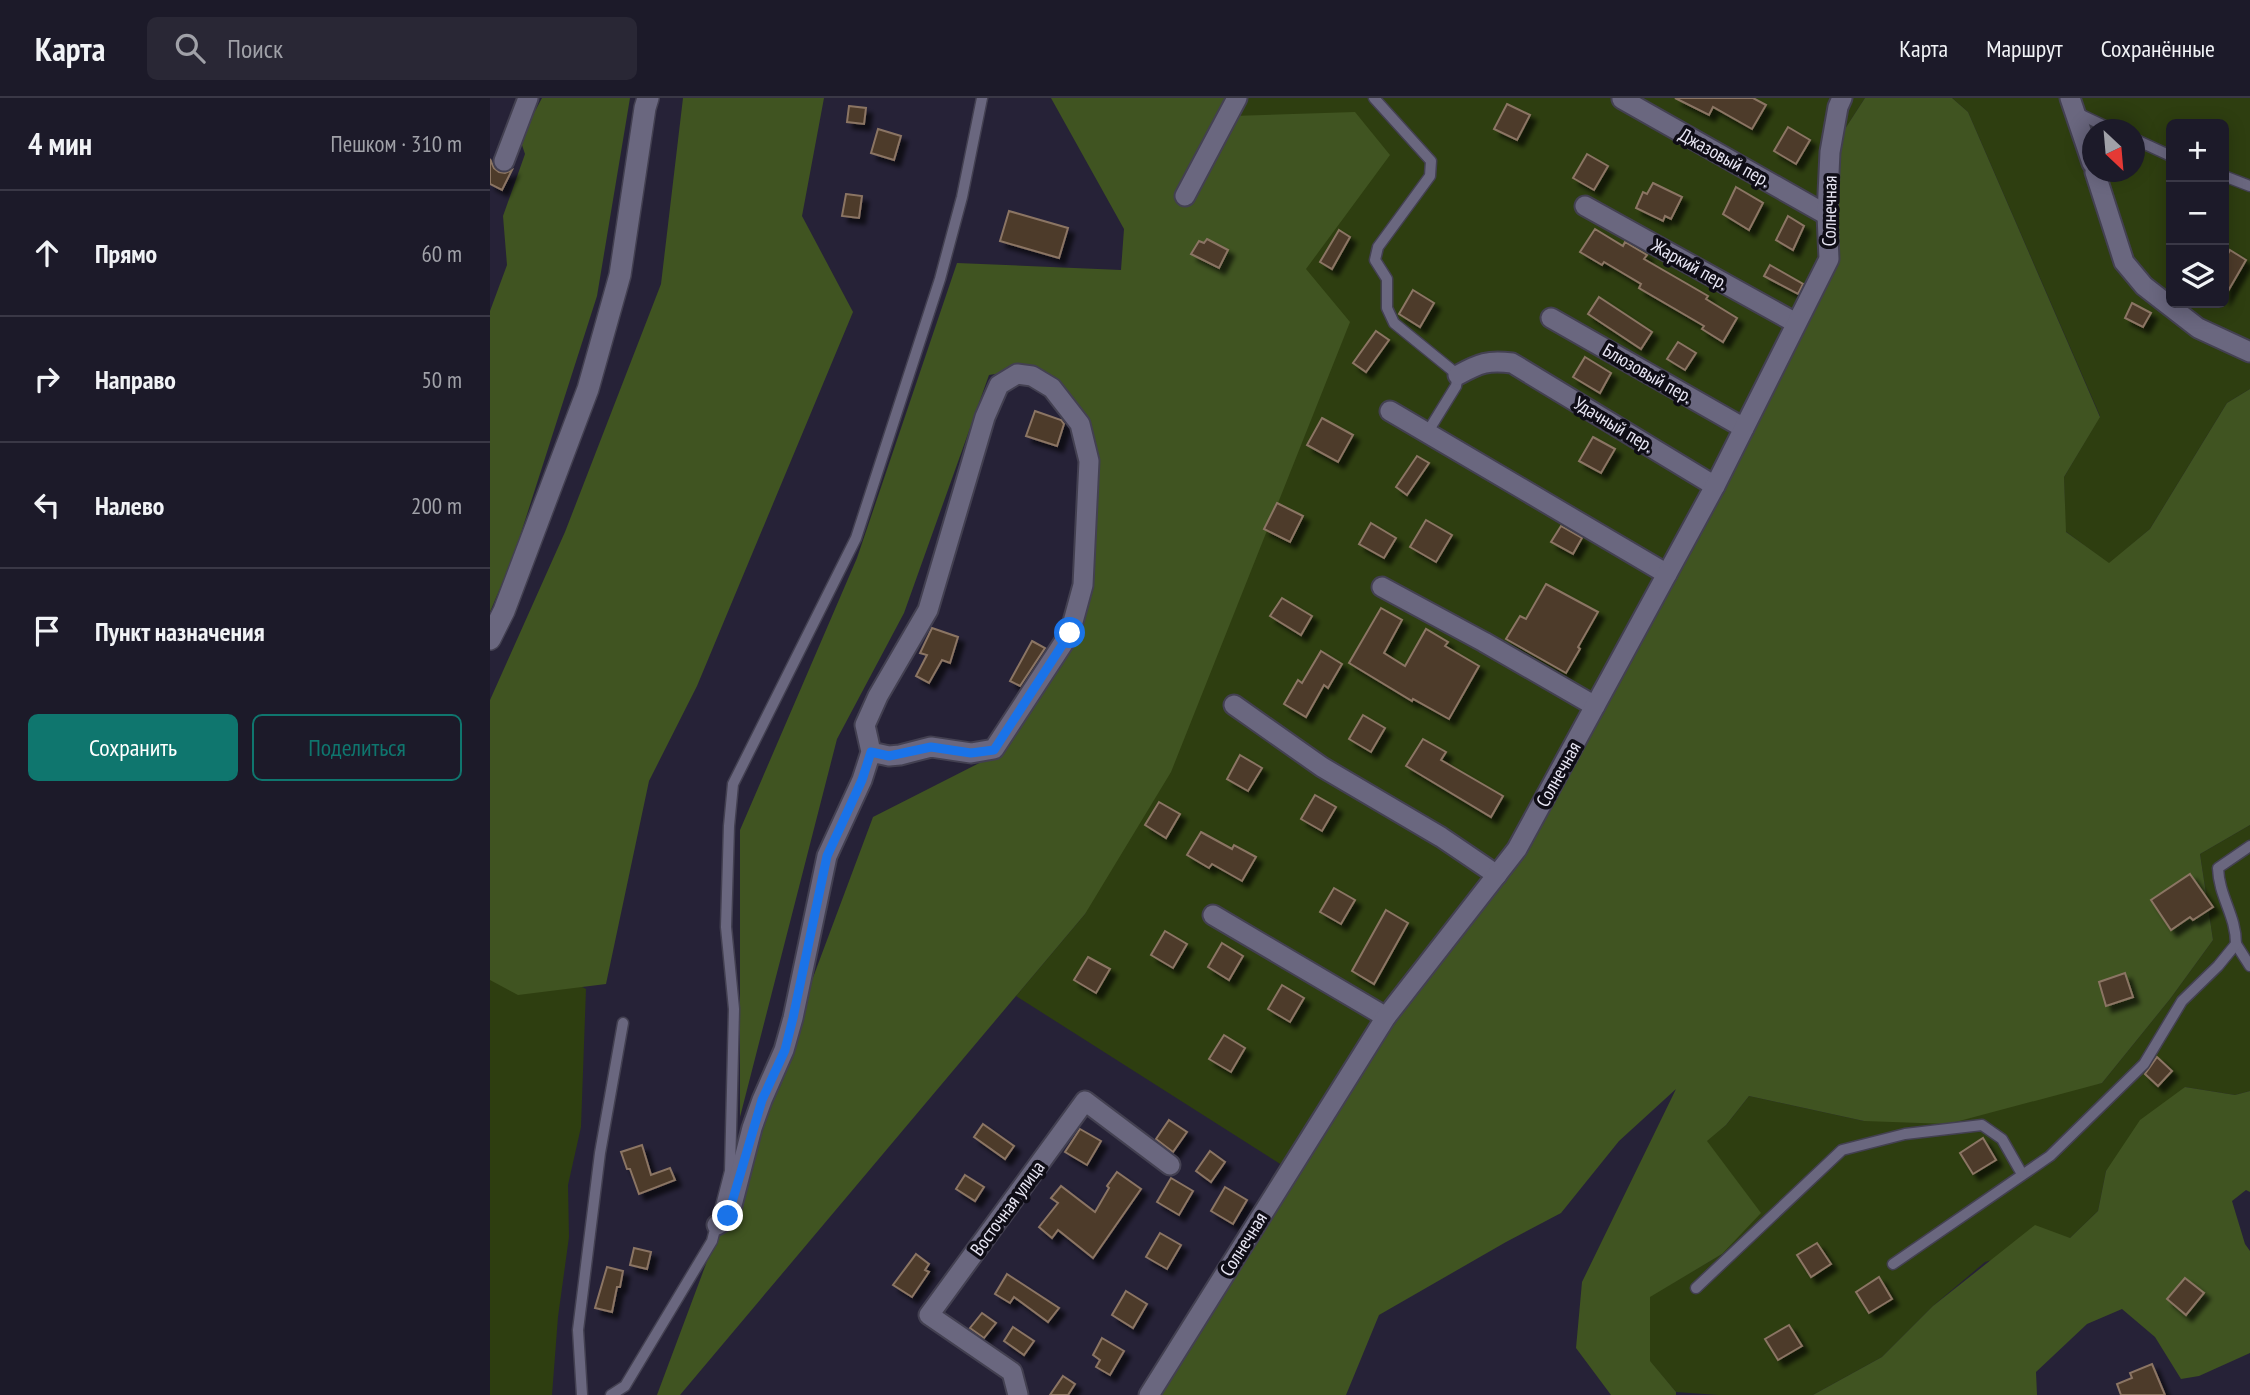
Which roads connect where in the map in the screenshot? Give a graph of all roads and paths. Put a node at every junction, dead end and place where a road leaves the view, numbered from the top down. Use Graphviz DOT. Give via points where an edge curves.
graph roads {
  1 [pos="528,98"];
  2 [pos="648,98"];
  3 [pos="982,98"];
  4 [pos="1237,98"];
  5 [pos="1374,98"];
  6 [pos="1842,98"];
  7 [pos="1622,100"];
  8 [pos="2073,106"];
  9 [pos="2095,119"];
  10 [pos="2082,133"];
  11 [pos="2145,144"];
  12 [pos="2166,154"];
  13 [pos="503,161"];
  14 [pos="2229,178"];
  15 [pos="2098,182"];
  16 [pos="2250,186"];
  17 [pos="1185,196"];
  18 [pos="1585,206"];
  19 [pos="1827,215"];
  20 [pos="1551,318"];
  21 [pos="1796,323"];
  22 [pos="2250,352"];
  23 [pos="1458,375"];
  24 [pos="1390,411"];
  25 [pos="1744,428"];
  26 [pos="1427,433"];
  27 [pos="1715,486"];
  28 [pos="1667,574"];
  29 [pos="1382,587"];
  30 [pos="490,639"];
  31 [pos="1234,705"];
  32 [pos="1595,706"];
  33 [pos="871,752"];
  34 [pos="2250,846"];
  35 [pos="1497,875"];
  36 [pos="1213,915"];
  37 [pos="2236,944"];
  38 [pos="2250,966"];
  39 [pos="1386,1017"];
  40 [pos="623,1023"];
  41 [pos="1170,1165"];
  42 [pos="2022,1174"];
  43 [pos="717,1224"];
  44 [pos="1893,1264"];
  45 [pos="1696,1288"];
  46 [pos="582,1395"];
  47 [pos="611,1395"];
  48 [pos="1018,1395"];
  49 [pos="1149,1395"];
  1 -- 13 [label="street"];
  2 -- 30 [label="main road" via="620,275 588,389"];
  3 -- 43 [label="lane" via="940,279 856,538 733,784 726,926 734,1009 730,1171"];
  4 -- 17 [label="street"];
  5 -- 23 [label="lane" via="1431,161 1430,176 1378,247 1375,260 1387,279 1387,308 1394,323"];
  6 -- 19 [label="street, Солнечная" via="1830,152"];
  7 -- 19 [label="street, Джазовый пер."];
  8 -- 9 [label="lane"];
  8 -- 10 [label="street"];
  11 -- 12 [label="lane"];
  14 -- 16 [label="lane"];
  15 -- 22 [label="street" via="2123,262 2144,286 2198,328"];
  18 -- 21 [label="street, Жаркий пер."];
  19 -- 21 [label="street, Солнечная" via="1829,258"];
  20 -- 25 [label="street, Блюзовый пер."];
  21 -- 25 [label="street, Солнечная"];
  23 -- 26 [label="lane"];
  23 -- 27 [label="street, Удачный пер." via="1493,360 1512,363"];
  24 -- 26 [label="street"];
  25 -- 27 [label="street, Солнечная"];
  26 -- 28 [label="street"];
  27 -- 28 [label="street, Солнечная"];
  28 -- 32 [label="street, Солнечная"];
  29 -- 32 [label="street"];
  31 -- 35 [label="street" via="1322,767"];
  32 -- 35 [label="street, Солнечная" via="1517,849"];
  33 -- 33 [label="street" via="865,725 928,610 985,417 999,385 1017,374 1032,376 1052,388 1080,424 1089,461 1083,585 1070,633 994,750 971,753 931,747 889,756"];
  33 -- 43 [label="street" via="827,856 785,1050 755,1119 731,1209"];
  34 -- 37 [label="lane" via="2218,868 2219,884 2236,928"];
  35 -- 39 [label="street, Солнечная"];
  36 -- 39 [label="street"];
  37 -- 38 [label="lane"];
  37 -- 42 [label="lane" via="2182,1002 2144,1064 2050,1156"];
  39 -- 49 [label="street, Солнечная"];
  40 -- 46 [label="lane" via="600,1153 578,1330"];
  41 -- 48 [label="street, Восточная улица" via="1085,1101 929,1315 1012,1372"];
  42 -- 44 [label="lane"];
  42 -- 45 [label="lane" via="2001,1139 1982,1125 1905,1134 1842,1150"];
  43 -- 47 [label="lane" via="712,1241 625,1386"];
}
